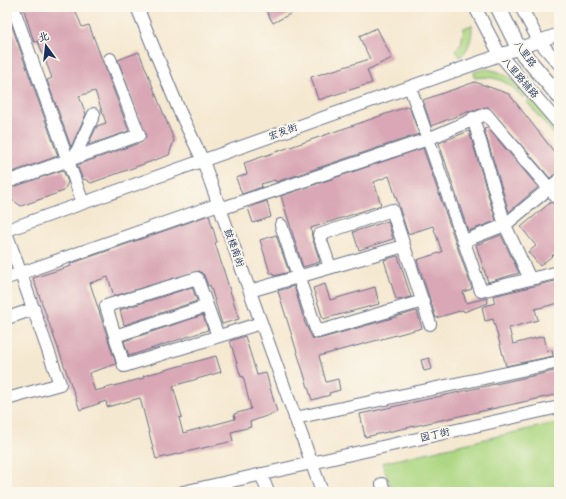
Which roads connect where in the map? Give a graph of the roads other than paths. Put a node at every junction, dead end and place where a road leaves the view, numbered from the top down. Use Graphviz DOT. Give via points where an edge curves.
graph roads {
  1 [pos="137,7"];
  2 [pos="475,7"];
  3 [pos="498,7"];
  4 [pos="522,7"];
  5 [pos="11,11"];
  6 [pos="559,34"];
  7 [pos="539,42"];
  8 [pos="519,48"];
  9 [pos="500,55"];
  10 [pos="110,59"];
  11 [pos="559,64"];
  12 [pos="410,87"];
  13 [pos="559,96"];
  14 [pos="94,114"];
  15 [pos="473,118"];
  16 [pos="559,124"];
  17 [pos="428,139"];
  18 [pos="71,159"];
  19 [pos="203,161"];
  20 [pos="559,180"];
  21 [pos="7,182"];
  22 [pos="549,188"];
  23 [pos="559,200"];
  24 [pos="83,203"];
  25 [pos="219,206"];
  26 [pos="281,224"];
  27 [pos="505,225"];
  28 [pos="7,230"];
  29 [pos="7,235"];
  30 [pos="464,241"];
  31 [pos="404,246"];
  32 [pos="330,267"];
  33 [pos="559,272"];
  34 [pos="21,273"];
  35 [pos="298,277"];
  36 [pos="7,278"];
  37 [pos="530,279"];
  38 [pos="250,291"];
  39 [pos="422,301"];
  40 [pos="207,306"];
  41 [pos="34,309"];
  42 [pos="7,318"];
  43 [pos="261,322"];
  44 [pos="430,324"];
  45 [pos="115,336"];
  46 [pos="218,336"];
  47 [pos="559,362"];
  48 [pos="7,399"];
  49 [pos="559,407"];
  50 [pos="295,418"];
  51 [pos="311,463"];
  52 [pos="261,474"];
  53 [pos="183,492"];
  54 [pos="268,492"];
  55 [pos="322,492"];
  1 -- 19 [label="street, 鼓楼南街"];
  2 -- 9 [label="street, 八里路辅路"];
  3 -- 8 [label="main road, 八里路"];
  4 -- 7 [label="street"];
  5 -- 18 [label="street"];
  6 -- 7 [label="street, 宏发街"];
  7 -- 8 [label="street, 宏发街"];
  7 -- 11 [label="street"];
  8 -- 9 [label="street, 宏发街"];
  8 -- 13 [label="main road, 八里路"];
  9 -- 12 [label="street, 宏发街"];
  9 -- 16 [label="street, 八里路辅路"];
  10 -- 18 [label="street" via="139,135"];
  12 -- 17 [label="street"];
  12 -- 19 [label="street, 宏发街"];
  14 -- 18 [label="street"];
  15 -- 17 [label="street"];
  15 -- 22 [label="street" via="486,114"];
  15 -- 27 [label="street"];
  17 -- 25 [label="street"];
  17 -- 30 [label="street"];
  18 -- 21 [label="street"];
  18 -- 24 [label="street"];
  19 -- 24 [label="street, 宏发街"];
  19 -- 25 [label="street, 鼓楼南街"];
  20 -- 22 [label="street"];
  22 -- 23 [label="street"];
  22 -- 27 [label="street"];
  24 -- 28 [label="street, 宏发街"];
  25 -- 34 [label="street"];
  25 -- 38 [label="street, 鼓楼南街"];
  26 -- 35 [label="street"];
  27 -- 30 [label="street"];
  27 -- 37 [label="street"];
  29 -- 34 [label="street"];
  30 -- 37 [label="street" via="481,291"];
  31 -- 32 [label="street"];
  31 -- 32 [label="street" via="392,210 319,235"];
  31 -- 39 [label="street"];
  32 -- 35 [label="street"];
  33 -- 37 [label="street"];
  34 -- 36 [label="street"];
  34 -- 41 [label="street"];
  35 -- 38 [label="street"];
  35 -- 39 [label="street" via="317,332"];
  38 -- 43 [label="street, 鼓楼南街"];
  39 -- 44 [label="street"];
  40 -- 45 [label="street"];
  40 -- 45 [label="street" via="197,278 106,306"];
  40 -- 46 [label="street"];
  41 -- 42 [label="street"];
  41 -- 48 [label="street" via="60,384"];
  43 -- 46 [label="street"];
  43 -- 50 [label="street, 鼓楼南街"];
  45 -- 46 [label="street" via="124,366"];
  47 -- 50 [label="street"];
  49 -- 51 [label="street, 园丁街"];
  50 -- 51 [label="street, 鼓楼南街"];
  51 -- 52 [label="street, 园丁街"];
  51 -- 55 [label="street, 鼓楼南街"];
  52 -- 53 [label="street, 园丁街"];
  52 -- 54 [label="street"];
}
